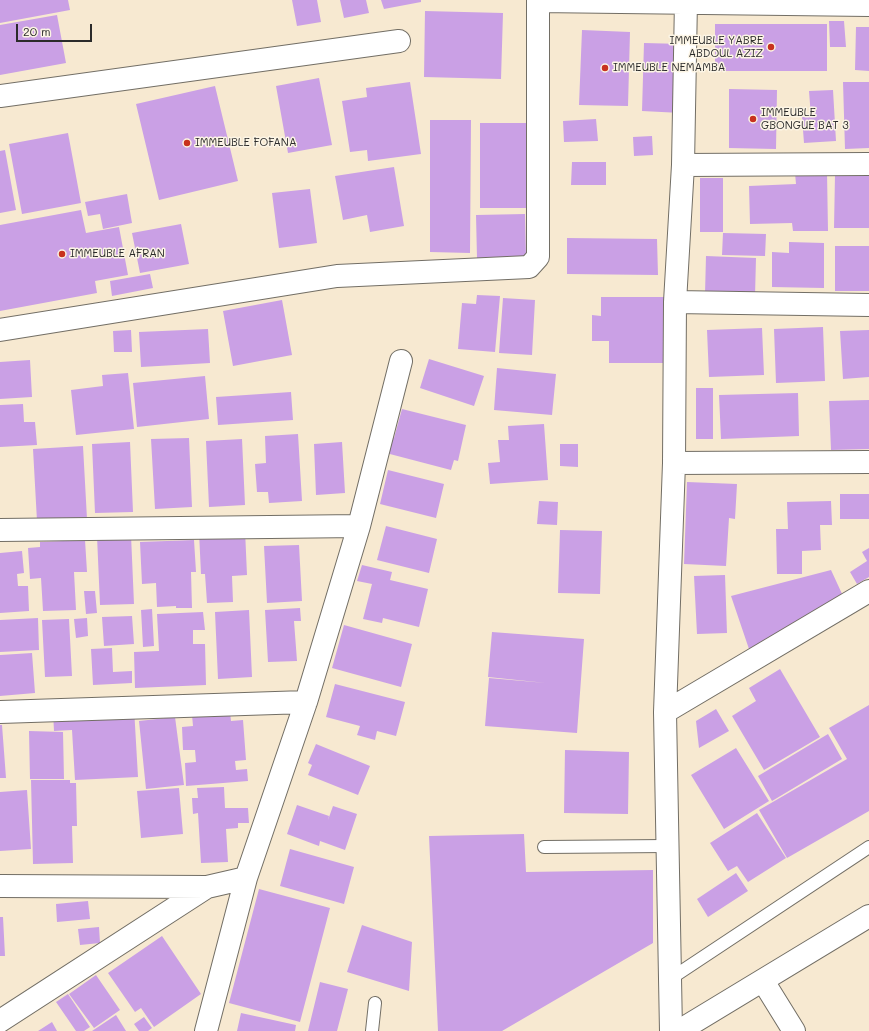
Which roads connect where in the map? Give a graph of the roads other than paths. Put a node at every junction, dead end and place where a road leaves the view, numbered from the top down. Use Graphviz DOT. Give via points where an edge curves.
graph roads {
  1 [pos="538,0"];
  2 [pos="686,2"];
  3 [pos="869,5"];
  4 [pos="400,41"];
  5 [pos="0,96"];
  6 [pos="869,164"];
  7 [pos="683,165"];
  8 [pos="675,302"];
  9 [pos="869,305"];
  10 [pos="0,330"];
  11 [pos="401,361"];
  12 [pos="869,462"];
  13 [pos="674,463"];
  14 [pos="359,526"];
  15 [pos="0,530"];
  16 [pos="869,591"];
  17 [pos="306,702"];
  18 [pos="0,712"];
  19 [pos="665,712"];
  20 [pos="667,846"];
  21 [pos="544,847"];
  22 [pos="869,848"];
  23 [pos="246,878"];
  24 [pos="0,886"];
  25 [pos="207,887"];
  26 [pos="869,916"];
  27 [pos="670,979"];
  28 [pos="763,981"];
  29 [pos="375,1003"];
  30 [pos="0,1020"];
  31 [pos="681,1030"];
  32 [pos="206,1031"];
  33 [pos="372,1031"];
  34 [pos="794,1031"];
  1 -- 2 [label="street"];
  1 -- 10 [label="street" via="538,257 529,267 337,276"];
  2 -- 3 [label="street"];
  2 -- 7 [label="street"];
  4 -- 5 [label="street"];
  6 -- 7 [label="street"];
  7 -- 8 [label="street"];
  8 -- 9 [label="street"];
  8 -- 13 [label="street"];
  11 -- 14 [label="street"];
  12 -- 13 [label="street"];
  13 -- 19 [label="street"];
  14 -- 15 [label="street"];
  14 -- 17 [label="street"];
  16 -- 19 [label="street"];
  17 -- 18 [label="street"];
  17 -- 23 [label="street"];
  19 -- 20 [label="street"];
  20 -- 21 [label="lane"];
  20 -- 27 [label="street"];
  22 -- 27 [label="lane"];
  23 -- 25 [label="street"];
  23 -- 32 [label="street"];
  24 -- 25 [label="street"];
  25 -- 30 [label="street"];
  26 -- 28 [label="street"];
  27 -- 31 [label="street"];
  28 -- 31 [label="street"];
  28 -- 34 [label="street"];
  29 -- 33 [label="lane"];
}
